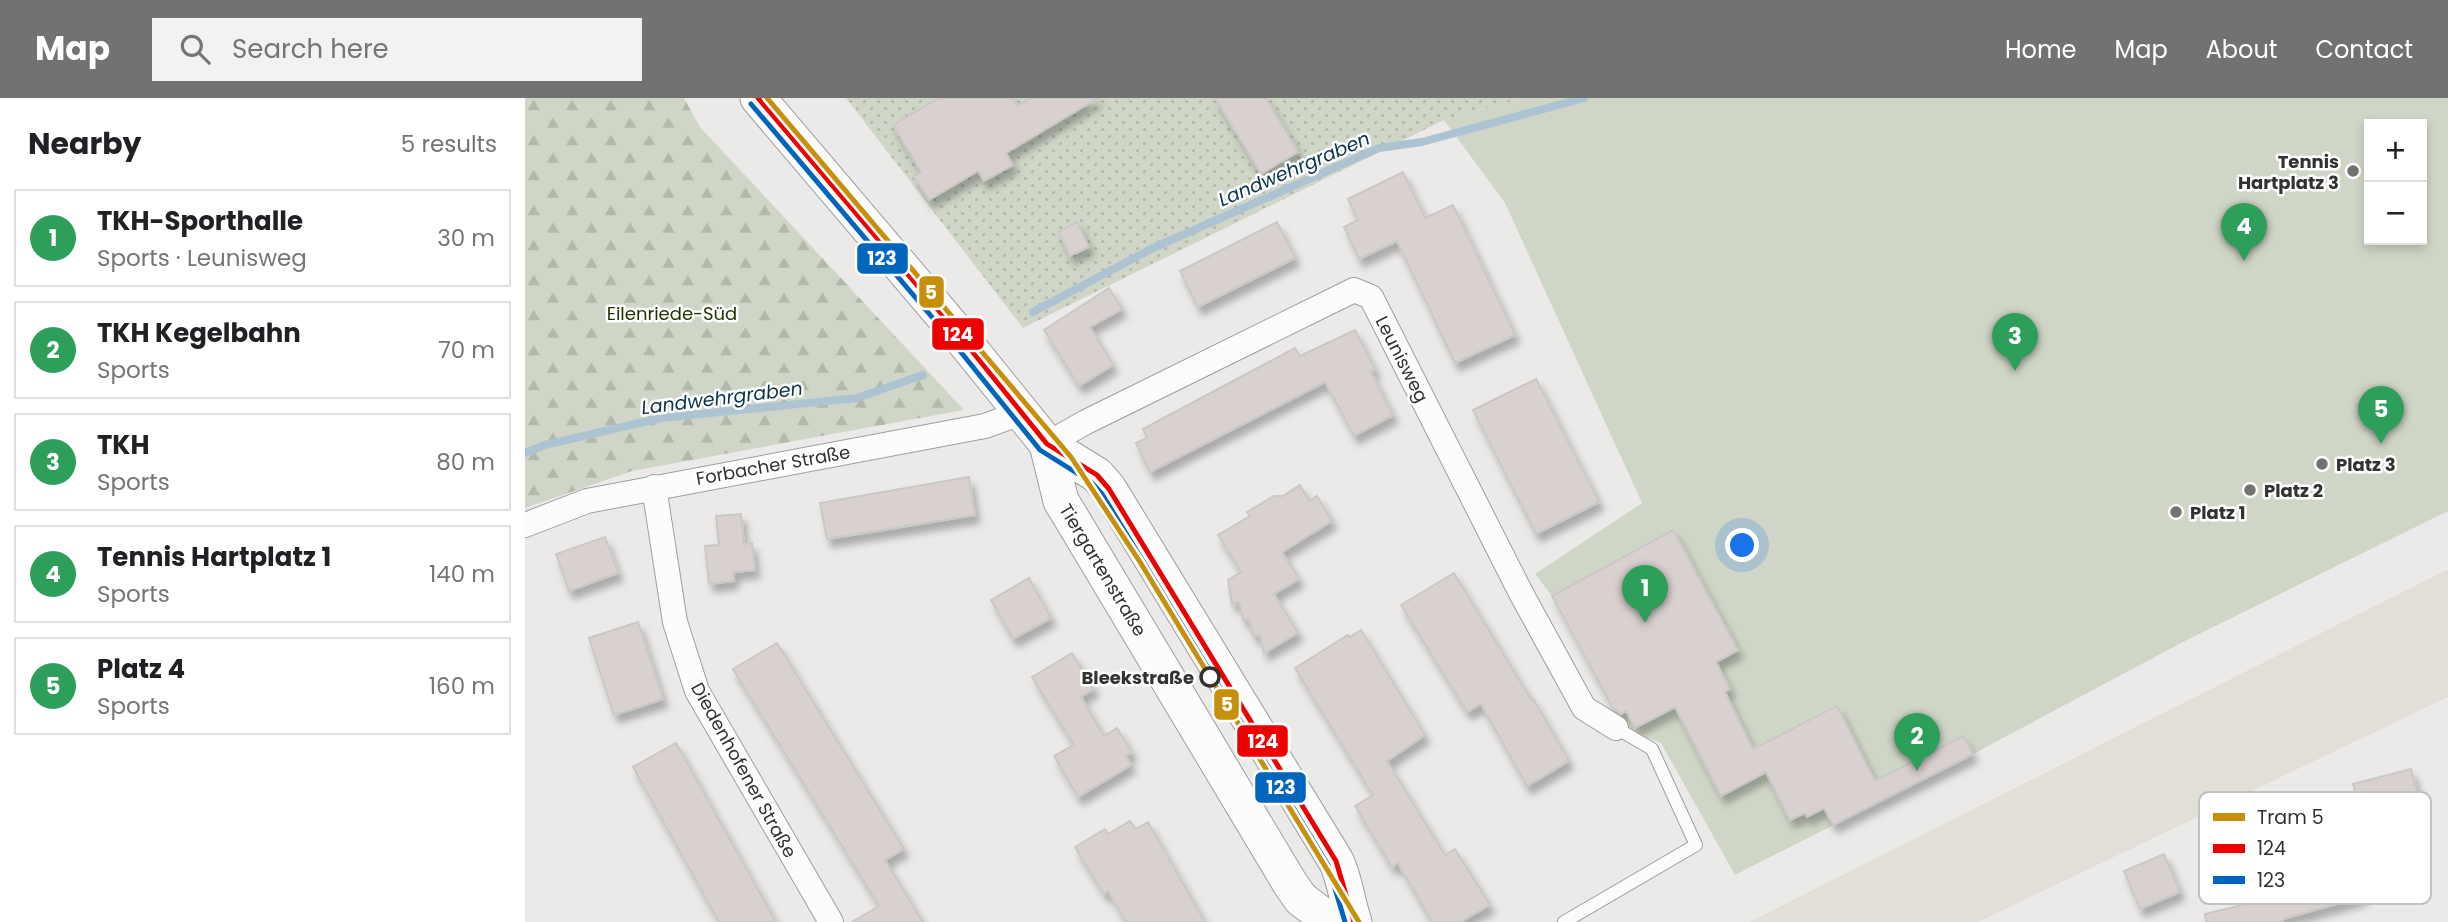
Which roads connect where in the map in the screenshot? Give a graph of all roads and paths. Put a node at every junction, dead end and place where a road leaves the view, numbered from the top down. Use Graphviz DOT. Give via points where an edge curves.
graph roads {
  1 [pos="758,98"];
  2 [pos="1023,412"];
  3 [pos="1048,444"];
  4 [pos="654,487"];
  5 [pos="525,525"];
  6 [pos="1616,728"];
  7 [pos="831,922"];
  8 [pos="1331,922"];
  9 [pos="1354,922"];
  10 [pos="1564,922"];
  1 -- 2 [label="main road"];
  2 -- 3 [label="main road"];
  2 -- 4 [label="street, Forbacher Straße" via="985,426"];
  3 -- 6 [label="street, Leunisweg" via="1354,290 1371,297 1584,708"];
  3 -- 8 [label="main road, Tiergartenstraße" via="1061,502 1291,885"];
  3 -- 9 [label="main road" via="1097,475 1109,489 1336,861"];
  4 -- 5 [label="street, Forbacher Straße" via="587,502"];
  4 -- 7 [label="street, Diedenhofener Straße" via="675,622 697,691"];
  6 -- 10 [label="lane" via="1652,749 1696,845"];
}
